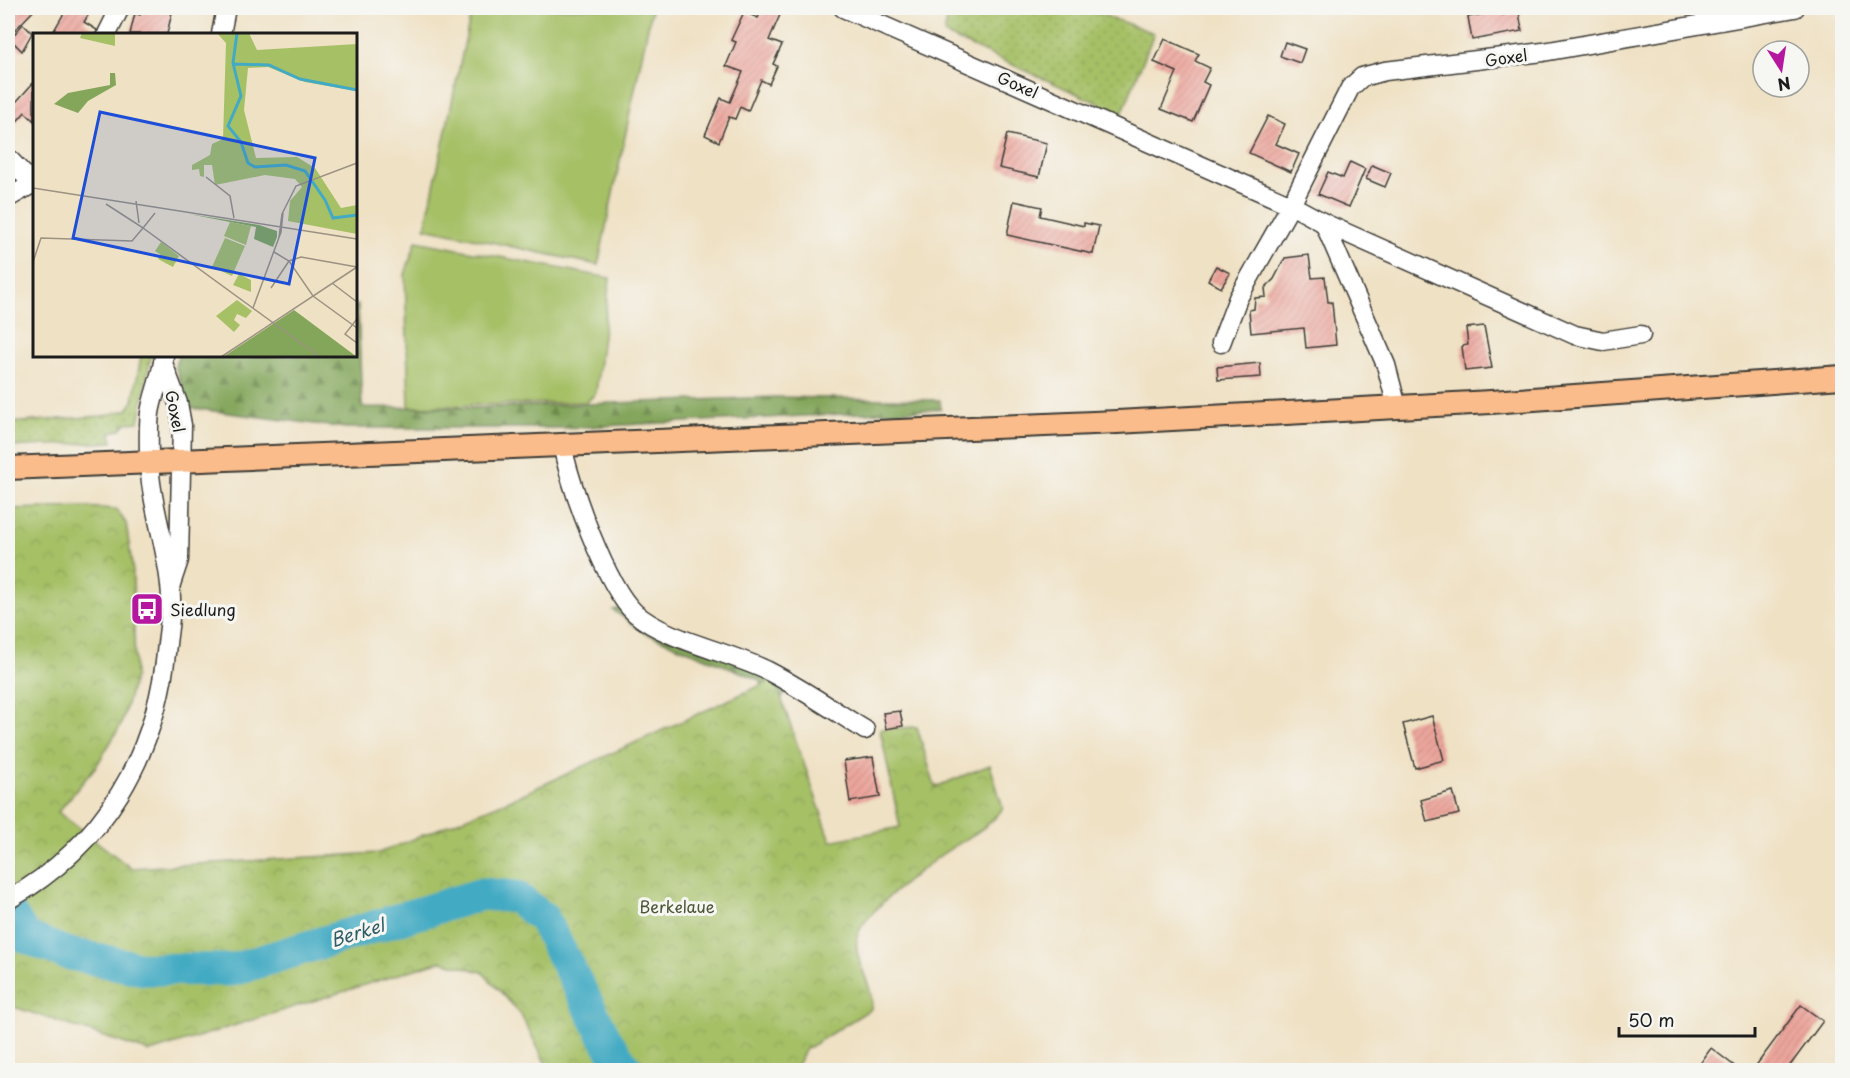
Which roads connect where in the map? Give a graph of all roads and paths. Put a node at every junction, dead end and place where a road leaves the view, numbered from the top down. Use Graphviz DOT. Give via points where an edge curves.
graph roads {
  1 [pos="120,8"];
  2 [pos="226,8"];
  3 [pos="843,8"];
  4 [pos="1795,8"];
  5 [pos="108,33"];
  6 [pos="221,33"];
  7 [pos="8,158"];
  8 [pos="33,183"];
  9 [pos="33,184"];
  10 [pos="8,198"];
  11 [pos="1291,205"];
  12 [pos="1324,223"];
  13 [pos="1641,335"];
  14 [pos="1221,343"];
  15 [pos="163,359"];
  16 [pos="1842,377"];
  17 [pos="1397,407"];
  18 [pos="562,443"];
  19 [pos="182,461"];
  20 [pos="149,462"];
  21 [pos="8,468"];
  22 [pos="170,586"];
  23 [pos="865,730"];
  24 [pos="8,900"];
  1 -- 5 [label="street"];
  2 -- 6 [label="street"];
  3 -- 11 [label="street, Goxel"];
  4 -- 11 [label="street, Goxel" via="1543,52 1362,77 1350,88"];
  7 -- 8 [label="street"];
  9 -- 10 [label="street"];
  11 -- 12 [label="street, Goxel"];
  11 -- 14 [label="street" via="1238,298"];
  12 -- 13 [label="street, Goxel" via="1575,335 1603,341"];
  12 -- 17 [label="street" via="1386,365"];
  15 -- 19 [label="street, Goxel" via="182,424"];
  15 -- 20 [label="street, Goxel" via="150,414"];
  16 -- 17 [label="main road"];
  17 -- 18 [label="main road"];
  18 -- 19 [label="main road"];
  18 -- 23 [label="street" via="576,497 621,598 636,615 767,671"];
  19 -- 20 [label="main road"];
  19 -- 22 [label="street, Goxel" via="179,560"];
  20 -- 21 [label="main road"];
  20 -- 22 [label="street, Goxel"];
  22 -- 24 [label="street" via="164,681 149,735 131,774 77,850 37,883"];
}
